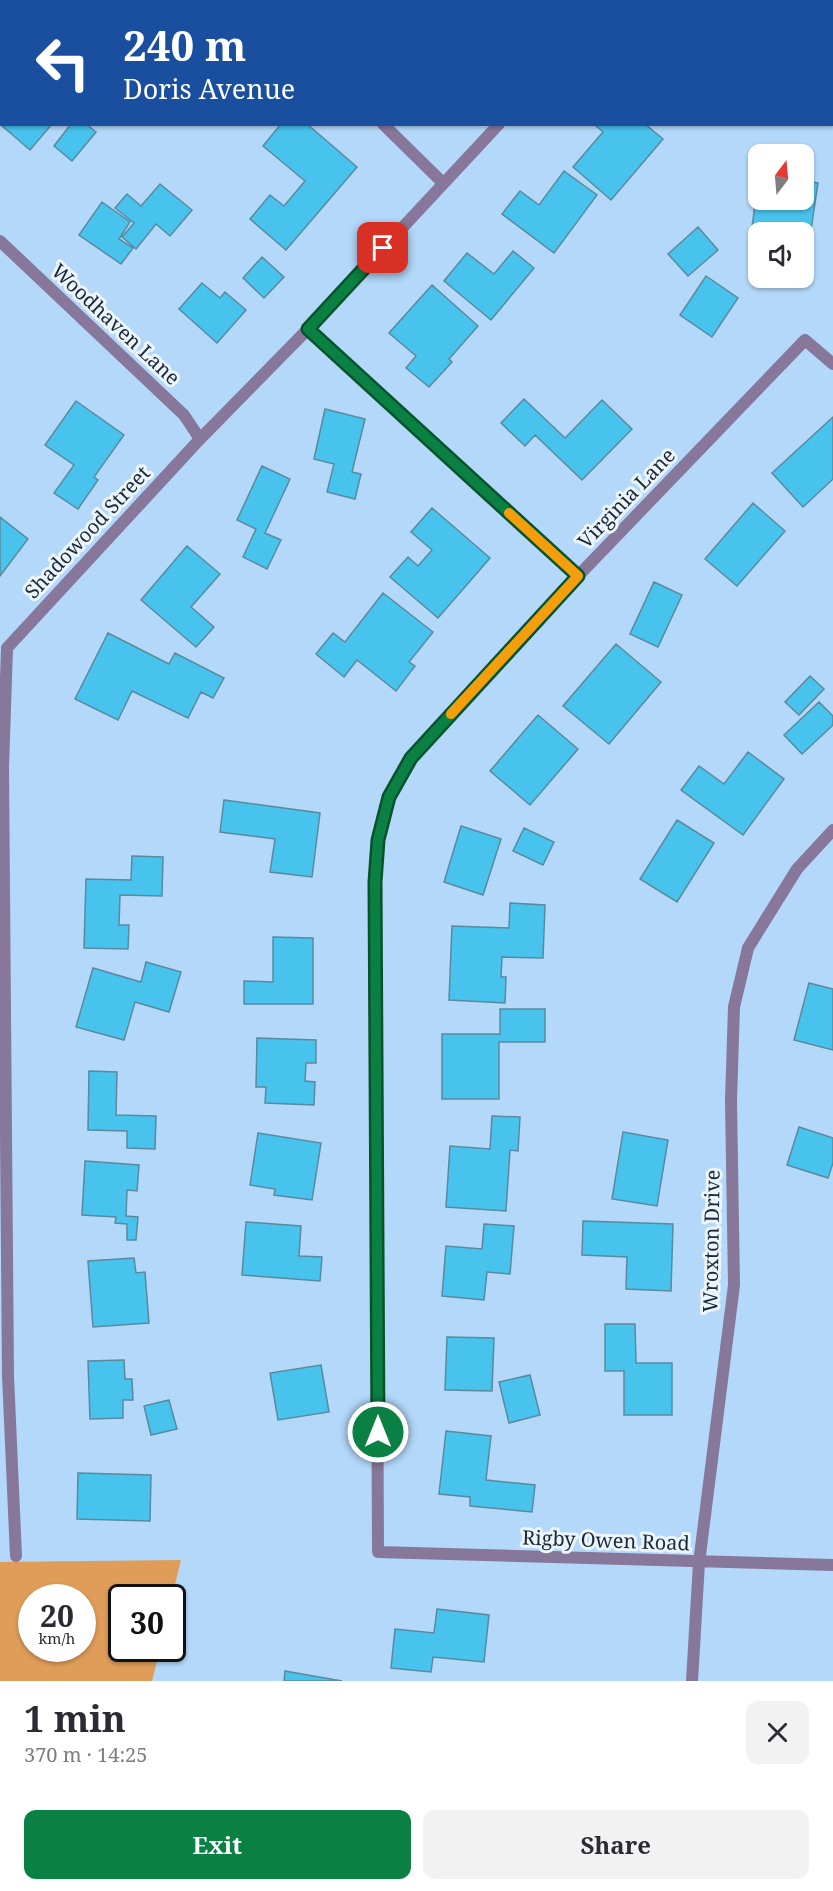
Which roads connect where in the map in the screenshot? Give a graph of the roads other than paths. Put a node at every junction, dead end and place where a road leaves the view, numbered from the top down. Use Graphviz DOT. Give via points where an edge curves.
graph roads {
  1 [pos="385,126"];
  2 [pos="497,126"];
  3 [pos="443,183"];
  4 [pos="0,241"];
  5 [pos="308,329"];
  6 [pos="833,364"];
  7 [pos="200,439"];
  8 [pos="578,576"];
  9 [pos="3,650"];
  10 [pos="833,830"];
  11 [pos="3,1023"];
  12 [pos="4,1376"];
  13 [pos="378,1552"];
  14 [pos="16,1556"];
  15 [pos="699,1563"];
  16 [pos="833,1565"];
  17 [pos="692,1681"];
  1 -- 3 [label="street"];
  2 -- 3 [label="street, Shadowood Street"];
  3 -- 5 [label="street, Shadowood Street"];
  4 -- 7 [label="street, Woodhaven Lane" via="184,415"];
  5 -- 7 [label="street, Shadowood Street"];
  5 -- 8 [label="street"];
  6 -- 8 [label="street, Virginia Lane" via="805,340"];
  7 -- 9 [label="street, Shadowood Street"];
  8 -- 13 [label="street, Virginia Lane" via="411,758 389,797 378,840"];
  9 -- 11 [label="street, Shadowood Street"];
  10 -- 15 [label="street, Wroxton Drive" via="797,869 748,948 734,1007 734,1285"];
  11 -- 12 [label="street, Shadowood Street"];
  12 -- 14 [label="street, Shadowood Street"];
  13 -- 15 [label="street, Rigby Owen Road"];
  15 -- 16 [label="street, Rigby Owen Road"];
  15 -- 17 [label="street, Wroxton Drive"];
}
